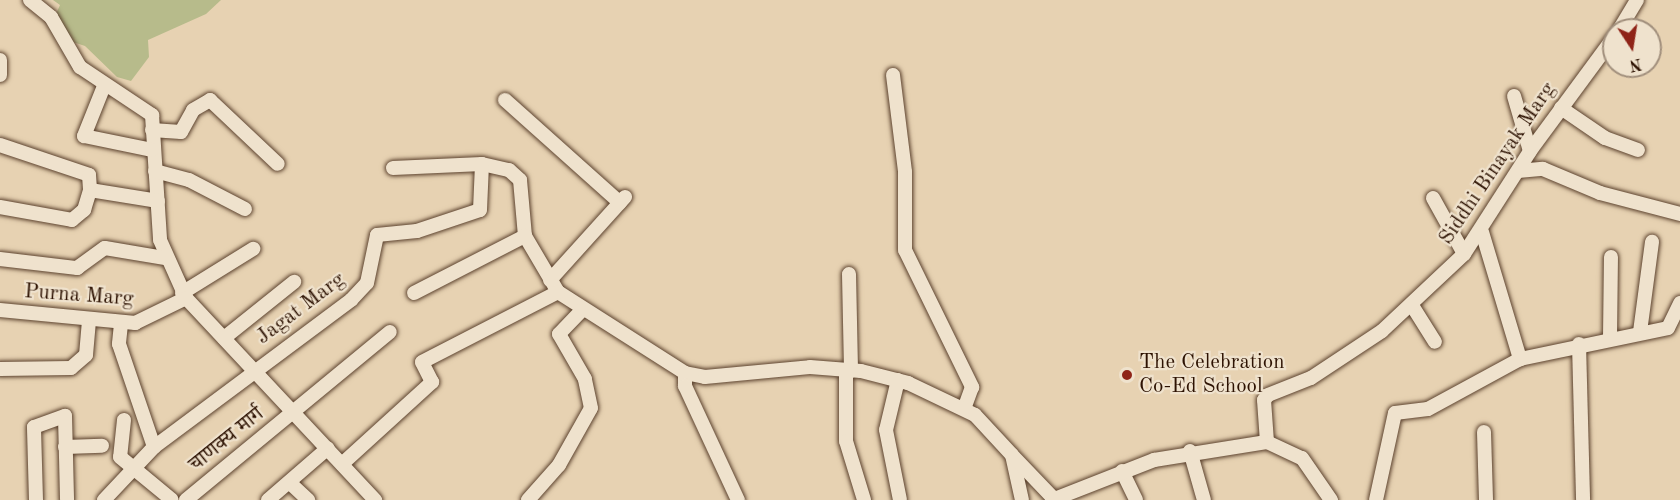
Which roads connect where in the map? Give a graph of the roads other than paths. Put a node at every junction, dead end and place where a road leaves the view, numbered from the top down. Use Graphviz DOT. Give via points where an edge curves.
graph roads {
  1 [pos="30,0"];
  2 [pos="1637,0"];
  3 [pos="1626,18"];
  4 [pos="1602,53"];
  5 [pos="0,60"];
  6 [pos="0,75"];
  7 [pos="893,75"];
  8 [pos="104,86"];
  9 [pos="1514,96"];
  10 [pos="505,100"];
  11 [pos="1561,108"];
  12 [pos="152,130"];
  13 [pos="0,145"];
  14 [pos="152,150"];
  15 [pos="1638,150"];
  16 [pos="1530,151"];
  17 [pos="278,164"];
  18 [pos="482,164"];
  19 [pos="393,168"];
  20 [pos="155,171"];
  21 [pos="1518,171"];
  22 [pos="90,190"];
  23 [pos="1433,198"];
  24 [pos="158,201"];
  25 [pos="0,207"];
  26 [pos="245,209"];
  27 [pos="1680,214"];
  28 [pos="1482,232"];
  29 [pos="525,236"];
  30 [pos="1652,242"];
  31 [pos="253,249"];
  32 [pos="1464,254"];
  33 [pos="165,258"];
  34 [pos="1611,258"];
  35 [pos="0,259"];
  36 [pos="849,274"];
  37 [pos="294,282"];
  38 [pos="554,286"];
  39 [pos="414,293"];
  40 [pos="184,295"];
  41 [pos="1680,303"];
  42 [pos="1413,307"];
  43 [pos="0,310"];
  44 [pos="581,311"];
  45 [pos="89,321"];
  46 [pos="121,324"];
  47 [pos="390,332"];
  48 [pos="1640,332"];
  49 [pos="1610,337"];
  50 [pos="224,338"];
  51 [pos="1435,342"];
  52 [pos="1579,344"];
  53 [pos="1520,359"];
  54 [pos="0,369"];
  55 [pos="255,369"];
  56 [pos="849,370"];
  57 [pos="685,373"];
  58 [pos="898,380"];
  59 [pos="964,409"];
  60 [pos="294,413"];
  61 [pos="124,420"];
  62 [pos="1484,432"];
  63 [pos="1267,442"];
  64 [pos="102,446"];
  65 [pos="65,447"];
  66 [pos="154,447"];
  67 [pos="328,448"];
  68 [pos="1190,451"];
  69 [pos="1012,455"];
  70 [pos="342,464"];
  71 [pos="133,465"];
  72 [pos="1122,471"];
  73 [pos="290,483"];
  74 [pos="1060,498"];
  75 [pos="36,500"];
  76 [pos="67,500"];
  77 [pos="104,500"];
  78 [pos="172,500"];
  79 [pos="186,500"];
  80 [pos="268,500"];
  81 [pos="308,500"];
  82 [pos="375,500"];
  83 [pos="528,500"];
  84 [pos="738,500"];
  85 [pos="864,500"];
  86 [pos="900,500"];
  87 [pos="1022,500"];
  88 [pos="1136,500"];
  89 [pos="1204,500"];
  90 [pos="1331,500"];
  91 [pos="1376,500"];
  92 [pos="1486,500"];
  93 [pos="1583,500"];
  1 -- 8 [label="street" via="51,17 80,67"];
  2 -- 3 [label="street"];
  4 -- 11 [label="street, Siddhi Binayak Marg"];
  5 -- 6 [label="street"];
  7 -- 59 [label="street" via="905,172 905,250 972,387"];
  8 -- 12 [label="street" via="146,108"];
  8 -- 14 [label="street" via="84,136"];
  9 -- 16 [label="street"];
  10 -- 38 [label="street" via="624,199"];
  11 -- 15 [label="street" via="1605,138"];
  11 -- 16 [label="street, Siddhi Binayak Marg"];
  12 -- 14 [label="street"];
  12 -- 17 [label="street" via="182,132 193,110 210,100"];
  13 -- 22 [label="street" via="89,175"];
  14 -- 20 [label="street"];
  16 -- 21 [label="street, Siddhi Binayak Marg"];
  18 -- 19 [label="street"];
  18 -- 29 [label="street" via="502,166 520,180"];
  18 -- 55 [label="street, Jagat Marg" via="480,210 417,231 377,235 367,284 314,330"];
  20 -- 24 [label="street"];
  20 -- 26 [label="street" via="189,180"];
  21 -- 27 [label="street" via="1543,169 1600,193"];
  21 -- 28 [label="street, Siddhi Binayak Marg"];
  22 -- 24 [label="street"];
  22 -- 25 [label="street" via="84,210 72,220"];
  23 -- 32 [label="street"];
  24 -- 33 [label="street"];
  28 -- 32 [label="street, Siddhi Binayak Marg"];
  28 -- 53 [label="street"];
  29 -- 38 [label="street"];
  29 -- 39 [label="street"];
  30 -- 48 [label="street"];
  31 -- 40 [label="street, Purna Marg"];
  32 -- 42 [label="street, Siddhi Binayak Marg"];
  33 -- 35 [label="street" via="105,248 77,268"];
  33 -- 40 [label="street"];
  34 -- 49 [label="street"];
  36 -- 56 [label="street"];
  37 -- 50 [label="street"];
  38 -- 44 [label="street"];
  38 -- 70 [label="street" via="422,362 432,382"];
  40 -- 46 [label="street, Purna Marg" via="152,319"];
  40 -- 50 [label="street"];
  41 -- 48 [label="street" via="1668,328"];
  42 -- 51 [label="street"];
  42 -- 63 [label="street, Siddhi Binayak Marg" via="1333,366 1268,394 1264,400"];
  43 -- 45 [label="street, Purna Marg"];
  44 -- 57 [label="street"];
  44 -- 83 [label="street" via="559,334 585,380 591,408 559,465"];
  45 -- 46 [label="street, Purna Marg"];
  45 -- 54 [label="street" via="86,355 71,368"];
  46 -- 66 [label="street" via="119,344"];
  47 -- 60 [label="street, चाणक्य मार्ग"];
  48 -- 49 [label="street"];
  49 -- 52 [label="street"];
  50 -- 55 [label="street"];
  52 -- 53 [label="street"];
  52 -- 93 [label="street"];
  53 -- 91 [label="street" via="1428,409 1395,413"];
  55 -- 60 [label="street"];
  55 -- 66 [label="street, Jagat Marg"];
  56 -- 57 [label="street" via="782,368 705,377"];
  56 -- 58 [label="street"];
  56 -- 85 [label="street" via="846,441"];
  57 -- 84 [label="street" via="684,386"];
  58 -- 59 [label="street"];
  58 -- 86 [label="street" via="886,430"];
  59 -- 69 [label="street" via="986,423"];
  60 -- 67 [label="street"];
  60 -- 79 [label="street, चाणक्य मार्ग"];
  61 -- 71 [label="street" via="120,456"];
  62 -- 92 [label="street"];
  63 -- 68 [label="street"];
  63 -- 90 [label="street" via="1302,458 1317,473"];
  64 -- 65 [label="street"];
  65 -- 75 [label="street" via="65,416 34,427"];
  65 -- 76 [label="street"];
  66 -- 71 [label="street, Jagat Marg"];
  67 -- 70 [label="street"];
  67 -- 73 [label="street"];
  68 -- 72 [label="street"];
  68 -- 89 [label="street"];
  69 -- 74 [label="street"];
  69 -- 87 [label="street"];
  70 -- 82 [label="street"];
  71 -- 77 [label="street, Jagat Marg"];
  71 -- 78 [label="street"];
  72 -- 74 [label="street"];
  72 -- 88 [label="street"];
  73 -- 80 [label="street"];
  73 -- 81 [label="street"];
}
